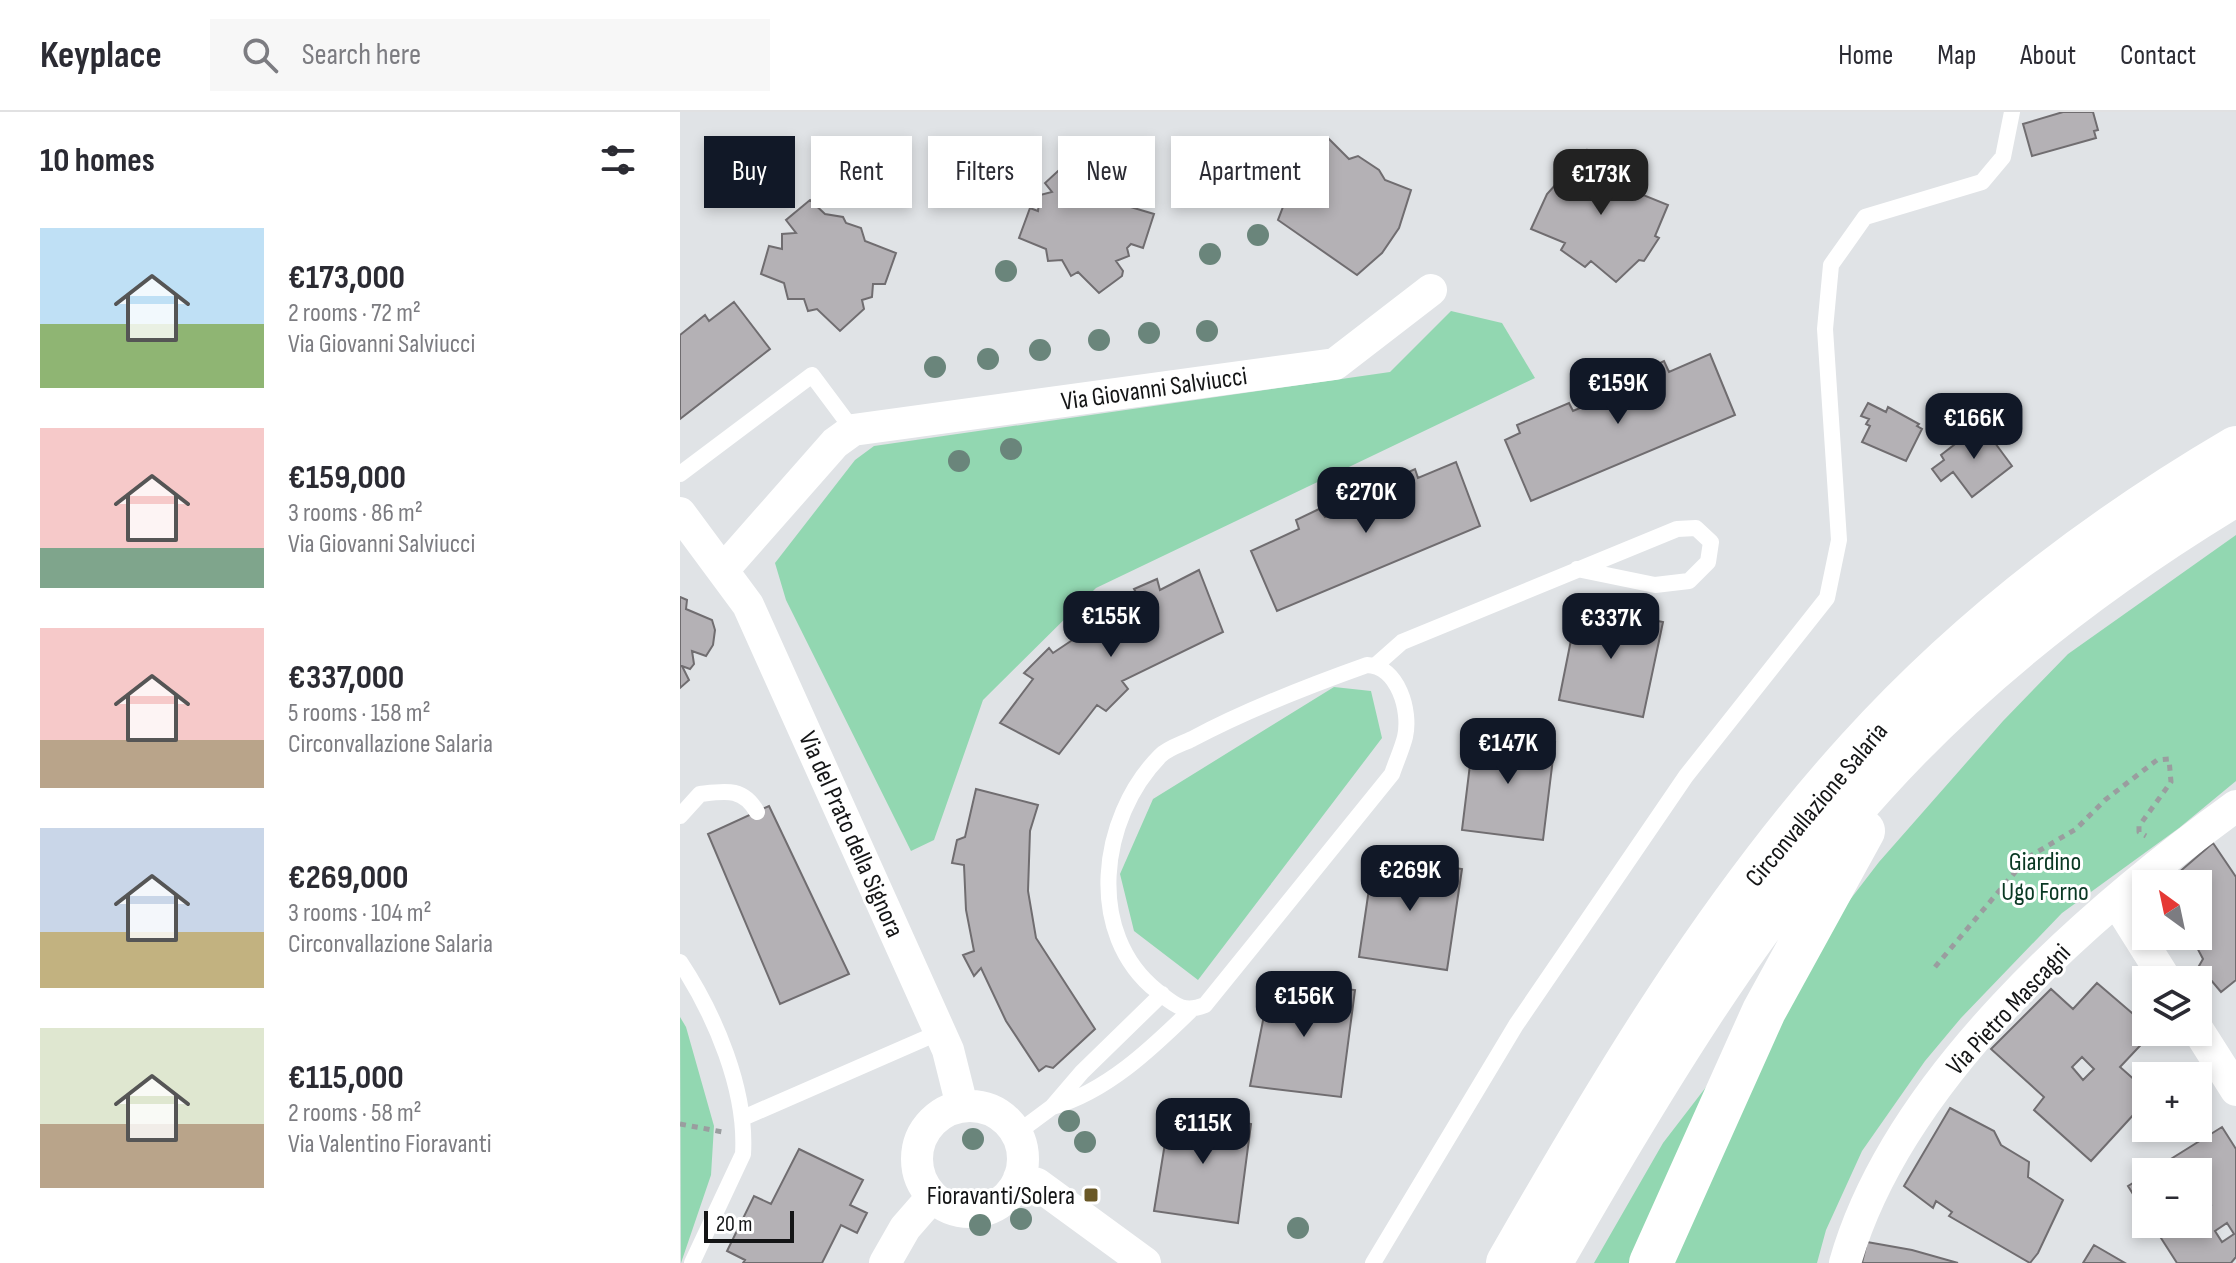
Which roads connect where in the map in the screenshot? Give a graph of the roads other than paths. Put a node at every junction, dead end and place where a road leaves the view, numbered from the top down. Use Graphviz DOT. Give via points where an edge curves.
graph roads {
  1 [pos="2012,112"];
  2 [pos="1431,290"];
  3 [pos="853,430"];
  4 [pos="2236,448"];
  5 [pos="680,474"];
  6 [pos="2236,494"];
  7 [pos="680,513"];
  8 [pos="724,569"];
  9 [pos="1577,569"];
  10 [pos="1376,665"];
  11 [pos="1919,739"];
  12 [pos="2236,806"];
  13 [pos="757,812"];
  14 [pos="680,816"];
  15 [pos="2117,902"];
  16 [pos="680,962"];
  17 [pos="2157,966"];
  18 [pos="1162,994"];
  19 [pos="1190,1011"];
  20 [pos="940,1032"];
  21 [pos="2208,1046"];
  22 [pos="2236,1090"];
  23 [pos="962,1106"];
  24 [pos="1052,1107"];
  25 [pos="743,1118"];
  26 [pos="1017,1133"];
  27 [pos="1019,1178"];
  28 [pos="932,1197"];
  29 [pos="692,1263"];
  30 [pos="885,1263"];
  31 [pos="1145,1263"];
  32 [pos="1373,1263"];
  33 [pos="1508,1263"];
  34 [pos="1550,1263"];
  35 [pos="1651,1263"];
  36 [pos="1845,1263"];
  1 -- 32 [label="lane" via="2003,157 1982,182 1865,217 1831,265 1825,329 1839,540 1827,598 1686,776 1578,933 1502,1047"];
  2 -- 3 [label="street, Via Giovanni Salviucci" via="1335,364"];
  3 -- 5 [label="lane" via="812,375"];
  3 -- 8 [label="street" via="835,443"];
  4 -- 33 [label="highway, Circonvallazione Salaria" via="2116,526 1996,618 1859,748 1702,946 1641,1038"];
  6 -- 11 [label="highway, Circonvallazione Salaria" via="2066,610"];
  7 -- 8 [label="street, Via del Prato della Signora"];
  8 -- 20 [label="street, Via del Prato della Signora" via="748,605"];
  9 -- 9 [label="lane" via="1655,585 1689,581 1708,562 1711,542 1696,528 1677,529"];
  9 -- 10 [label="lane" via="1402,642"];
  10 -- 18 [label="lane" via="1312,684 1161,754 1133,792 1111,851 1107,900 1117,939 1142,979"];
  10 -- 19 [label="lane" via="1392,677 1405,706 1406,735 1392,774 1205,1005"];
  11 -- 34 [label="highway, Circonvallazione Salaria" via="1800,873 1737,961"];
  11 -- 35 [label="highway" via="1824,897 1764,1011"];
  12 -- 15 [label="street, Via Pietro Mascagni"];
  13 -- 14 [label="lane" via="750,800 733,790 700,794"];
  15 -- 17 [label="street"];
  15 -- 36 [label="street, Via Pietro Mascagni" via="2018,990 1945,1077 1875,1190"];
  16 -- 25 [label="lane" via="713,1024"];
  18 -- 19 [label="lane"];
  18 -- 24 [label="lane"];
  19 -- 24 [label="lane" via="1149,1051 1074,1101"];
  20 -- 23 [label="street, Via del Prato della Signora"];
  20 -- 25 [label="lane"];
  21 -- 22 [label="street"];
  23 -- 26 [label="street" via="993,1111"];
  23 -- 28 [label="street" via="936,1118 918,1145 917,1165"];
  24 -- 26 [label="lane"];
  25 -- 29 [label="lane" via="743,1154"];
  26 -- 27 [label="street" via="1023,1157"];
  27 -- 28 [label="street" via="1000,1203 986,1209 960,1211"];
  27 -- 31 [label="street" via="1037,1184"];
  28 -- 30 [label="street" via="905,1228"];
}
